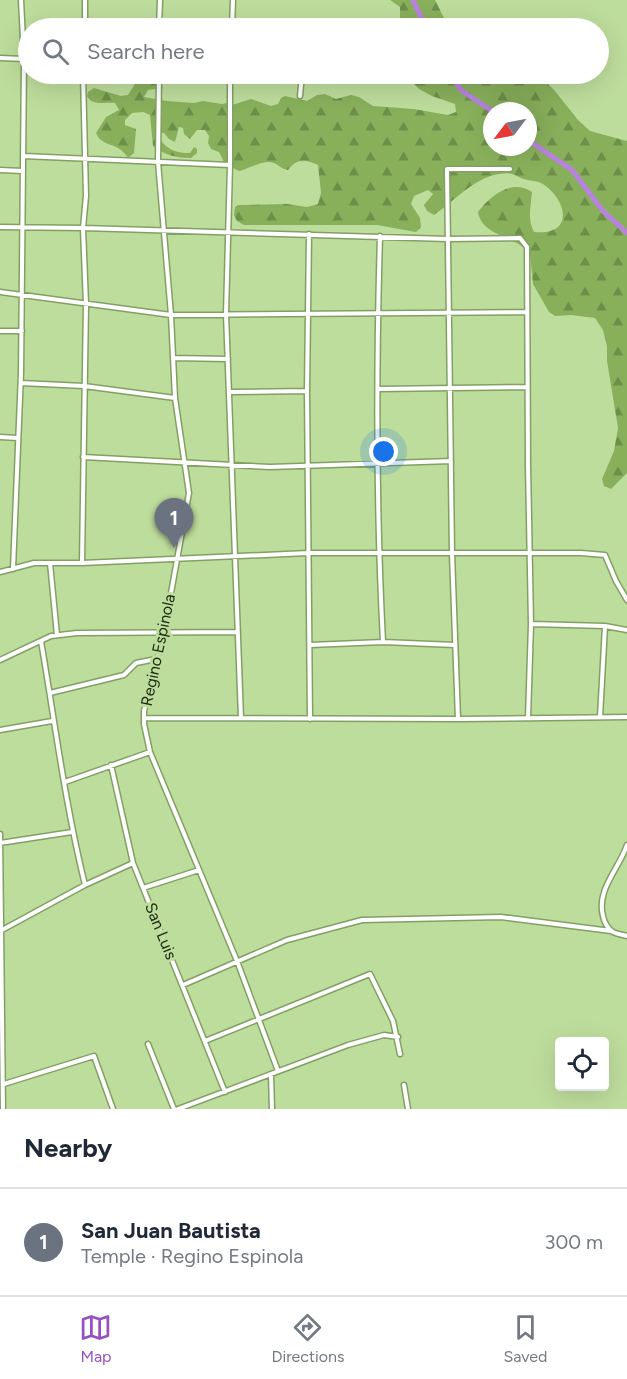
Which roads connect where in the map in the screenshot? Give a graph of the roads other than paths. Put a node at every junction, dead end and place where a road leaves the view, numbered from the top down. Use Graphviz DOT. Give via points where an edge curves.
graph roads {
  1 [pos="21,0"];
  2 [pos="86,0"];
  3 [pos="160,0"];
  4 [pos="233,0"];
  5 [pos="22,18"];
  6 [pos="85,18"];
  7 [pos="159,18"];
  8 [pos="232,18"];
  9 [pos="0,58"];
  10 [pos="18,59"];
  11 [pos="25,84"];
  12 [pos="83,84"];
  13 [pos="159,84"];
  14 [pos="230,84"];
  15 [pos="301,84"];
  16 [pos="300,96"];
  17 [pos="23,156"];
  18 [pos="85,159"];
  19 [pos="158,162"];
  20 [pos="230,165"];
  21 [pos="510,169"];
  22 [pos="0,170"];
  23 [pos="23,171"];
  24 [pos="0,227"];
  25 [pos="22,228"];
  26 [pos="83,228"];
  27 [pos="164,230"];
  28 [pos="228,232"];
  29 [pos="309,234"];
  30 [pos="380,236"];
  31 [pos="448,239"];
  32 [pos="0,292"];
  33 [pos="22,293"];
  34 [pos="86,304"];
  35 [pos="527,312"];
  36 [pos="448,313"];
  37 [pos="226,314"];
  38 [pos="308,314"];
  39 [pos="378,314"];
  40 [pos="171,315"];
  41 [pos="0,331"];
  42 [pos="21,331"];
  43 [pos="173,358"];
  44 [pos="228,359"];
  45 [pos="21,383"];
  46 [pos="84,386"];
  47 [pos="527,387"];
  48 [pos="378,388"];
  49 [pos="449,388"];
  50 [pos="307,391"];
  51 [pos="229,392"];
  52 [pos="175,398"];
  53 [pos="0,437"];
  54 [pos="18,438"];
  55 [pos="83,457"];
  56 [pos="451,461"];
  57 [pos="186,464"];
  58 [pos="379,465"];
  59 [pos="232,466"];
  60 [pos="308,466"];
  61 [pos="378,553"];
  62 [pos="308,554"];
  63 [pos="452,554"];
  64 [pos="531,554"];
  65 [pos="234,556"];
  66 [pos="177,558"];
  67 [pos="50,563"];
  68 [pos="82,563"];
  69 [pos="13,569"];
  70 [pos="0,572"];
  71 [pos="627,600"];
  72 [pos="531,624"];
  73 [pos="604,627"];
  74 [pos="627,630"];
  75 [pos="164,632"];
  76 [pos="238,632"];
  77 [pos="57,635"];
  78 [pos="41,641"];
  79 [pos="383,642"];
  80 [pos="310,645"];
  81 [pos="455,645"];
  82 [pos="156,659"];
  83 [pos="0,660"];
  84 [pos="50,693"];
  85 [pos="600,717"];
  86 [pos="627,717"];
  87 [pos="144,718"];
  88 [pos="241,718"];
  89 [pos="528,718"];
  90 [pos="310,719"];
  91 [pos="458,719"];
  92 [pos="52,721"];
  93 [pos="0,730"];
  94 [pos="150,752"];
  95 [pos="111,765"];
  96 [pos="65,782"];
  97 [pos="72,832"];
  98 [pos="0,834"];
  99 [pos="0,843"];
  100 [pos="627,845"];
  101 [pos="0,848"];
  102 [pos="133,863"];
  103 [pos="199,870"];
  104 [pos="85,885"];
  105 [pos="143,888"];
  106 [pos="1,905"];
  107 [pos="2,930"];
  108 [pos="611,931"];
  109 [pos="627,936"];
  110 [pos="237,961"];
  111 [pos="1,973"];
  112 [pos="183,986"];
  113 [pos="259,1019"];
  114 [pos="398,1037"];
  115 [pos="205,1041"];
  116 [pos="148,1044"];
  117 [pos="400,1054"];
  118 [pos="278,1071"];
  119 [pos="271,1074"];
  120 [pos="4,1084"];
  121 [pos="404,1085"];
  122 [pos="225,1092"];
  123 [pos="410,1108"];
  124 [pos="3,1109"];
  125 [pos="113,1109"];
  126 [pos="176,1109"];
  127 [pos="272,1109"];
  1 -- 5 [label="street"];
  2 -- 6 [label="street"];
  3 -- 7 [label="street"];
  4 -- 8 [label="street"];
  9 -- 10 [label="street"];
  11 -- 17 [label="street"];
  12 -- 18 [label="street"];
  13 -- 19 [label="street, Regino Espinola"];
  14 -- 20 [label="street"];
  15 -- 16 [label="street"];
  17 -- 18 [label="street"];
  17 -- 23 [label="street"];
  18 -- 19 [label="street"];
  18 -- 26 [label="street"];
  19 -- 20 [label="street"];
  19 -- 27 [label="street, Regino Espinola"];
  20 -- 28 [label="street"];
  21 -- 31 [label="street" via="447,169"];
  22 -- 23 [label="street"];
  23 -- 25 [label="street"];
  24 -- 25 [label="street"];
  25 -- 26 [label="street"];
  25 -- 33 [label="street"];
  26 -- 27 [label="street"];
  26 -- 34 [label="street"];
  27 -- 28 [label="street"];
  27 -- 40 [label="street, Regino Espinola"];
  28 -- 29 [label="street"];
  28 -- 37 [label="street"];
  29 -- 30 [label="street"];
  29 -- 38 [label="street"];
  30 -- 31 [label="street"];
  30 -- 39 [label="street"];
  31 -- 35 [label="street" via="520,238 527,247"];
  31 -- 36 [label="street"];
  32 -- 33 [label="street"];
  33 -- 34 [label="street"];
  33 -- 42 [label="street"];
  34 -- 40 [label="street"];
  34 -- 46 [label="street"];
  35 -- 36 [label="street"];
  35 -- 47 [label="street"];
  36 -- 39 [label="street"];
  36 -- 49 [label="street"];
  37 -- 38 [label="street"];
  37 -- 40 [label="street"];
  37 -- 44 [label="street"];
  38 -- 39 [label="street"];
  38 -- 50 [label="street"];
  39 -- 48 [label="street"];
  40 -- 43 [label="street, Regino Espinola"];
  41 -- 42 [label="street"];
  42 -- 45 [label="street"];
  43 -- 44 [label="street"];
  43 -- 52 [label="street, Regino Espinola"];
  44 -- 51 [label="street"];
  45 -- 46 [label="street"];
  45 -- 54 [label="street"];
  46 -- 52 [label="street"];
  46 -- 55 [label="street"];
  47 -- 49 [label="street"];
  47 -- 64 [label="street"];
  48 -- 49 [label="street"];
  48 -- 58 [label="street"];
  49 -- 56 [label="street"];
  50 -- 51 [label="street"];
  50 -- 60 [label="street"];
  51 -- 59 [label="street"];
  52 -- 57 [label="street, Regino Espinola"];
  53 -- 54 [label="street"];
  54 -- 69 [label="street"];
  55 -- 57 [label="street"];
  55 -- 68 [label="street"];
  56 -- 58 [label="street"];
  56 -- 63 [label="street"];
  57 -- 59 [label="street"];
  57 -- 66 [label="street, Regino Espinola" via="189,493"];
  58 -- 60 [label="street"];
  58 -- 61 [label="street"];
  59 -- 60 [label="street"];
  59 -- 65 [label="street"];
  60 -- 62 [label="street"];
  61 -- 62 [label="street"];
  61 -- 63 [label="street"];
  61 -- 79 [label="street"];
  62 -- 65 [label="street"];
  62 -- 80 [label="street"];
  63 -- 64 [label="street"];
  63 -- 81 [label="street"];
  64 -- 71 [label="street" via="605,555"];
  64 -- 72 [label="street"];
  65 -- 66 [label="street"];
  65 -- 76 [label="street"];
  66 -- 68 [label="street"];
  66 -- 75 [label="street, Regino Espinola"];
  67 -- 68 [label="street"];
  67 -- 69 [label="street"];
  67 -- 77 [label="street"];
  69 -- 70 [label="street"];
  72 -- 73 [label="street"];
  72 -- 89 [label="street"];
  73 -- 74 [label="street"];
  73 -- 85 [label="street"];
  75 -- 76 [label="street"];
  75 -- 77 [label="street"];
  75 -- 82 [label="street, Regino Espinola"];
  76 -- 88 [label="street"];
  77 -- 78 [label="street"];
  78 -- 83 [label="street"];
  78 -- 84 [label="street"];
  79 -- 80 [label="street"];
  79 -- 81 [label="street"];
  80 -- 90 [label="street"];
  81 -- 91 [label="street"];
  82 -- 84 [label="street" via="136,663 124,675"];
  82 -- 87 [label="street, Regino Espinola"];
  84 -- 92 [label="street"];
  85 -- 86 [label="street"];
  85 -- 89 [label="street"];
  87 -- 88 [label="street"];
  87 -- 94 [label="street, Regino Espinola"];
  88 -- 90 [label="street"];
  89 -- 91 [label="street"];
  90 -- 91 [label="street"];
  92 -- 93 [label="street"];
  92 -- 96 [label="street"];
  94 -- 95 [label="street"];
  94 -- 103 [label="street, Regino Espinola"];
  95 -- 96 [label="street"];
  95 -- 102 [label="street, San Luis"];
  96 -- 97 [label="street"];
  97 -- 99 [label="street"];
  97 -- 104 [label="street"];
  98 -- 99 [label="street"];
  99 -- 101 [label="street"];
  100 -- 108 [label="street" via="602,898 602,913"];
  101 -- 106 [label="street"];
  102 -- 104 [label="street"];
  102 -- 105 [label="street, San Luis"];
  103 -- 105 [label="street"];
  103 -- 110 [label="street, Regino Espinola"];
  104 -- 107 [label="street"];
  105 -- 112 [label="street, San Luis"];
  106 -- 107 [label="street"];
  107 -- 111 [label="street"];
  108 -- 109 [label="street"];
  108 -- 110 [label="street" via="501,917 362,920 287,940"];
  110 -- 112 [label="street"];
  110 -- 113 [label="street, Regino Espinola"];
  111 -- 120 [label="street"];
  112 -- 115 [label="street, San Luis"];
  113 -- 114 [label="street" via="370,974"];
  113 -- 115 [label="street"];
  113 -- 118 [label="street, Regino Espinola"];
  114 -- 117 [label="street"];
  114 -- 118 [label="street" via="384,1035 348,1045"];
  115 -- 122 [label="street, San Luis"];
  116 -- 126 [label="street"];
  118 -- 119 [label="street"];
  119 -- 122 [label="street"];
  119 -- 127 [label="street"];
  120 -- 124 [label="street"];
  120 -- 125 [label="street" via="94,1056"];
  121 -- 123 [label="street"];
  122 -- 126 [label="street"];
}
